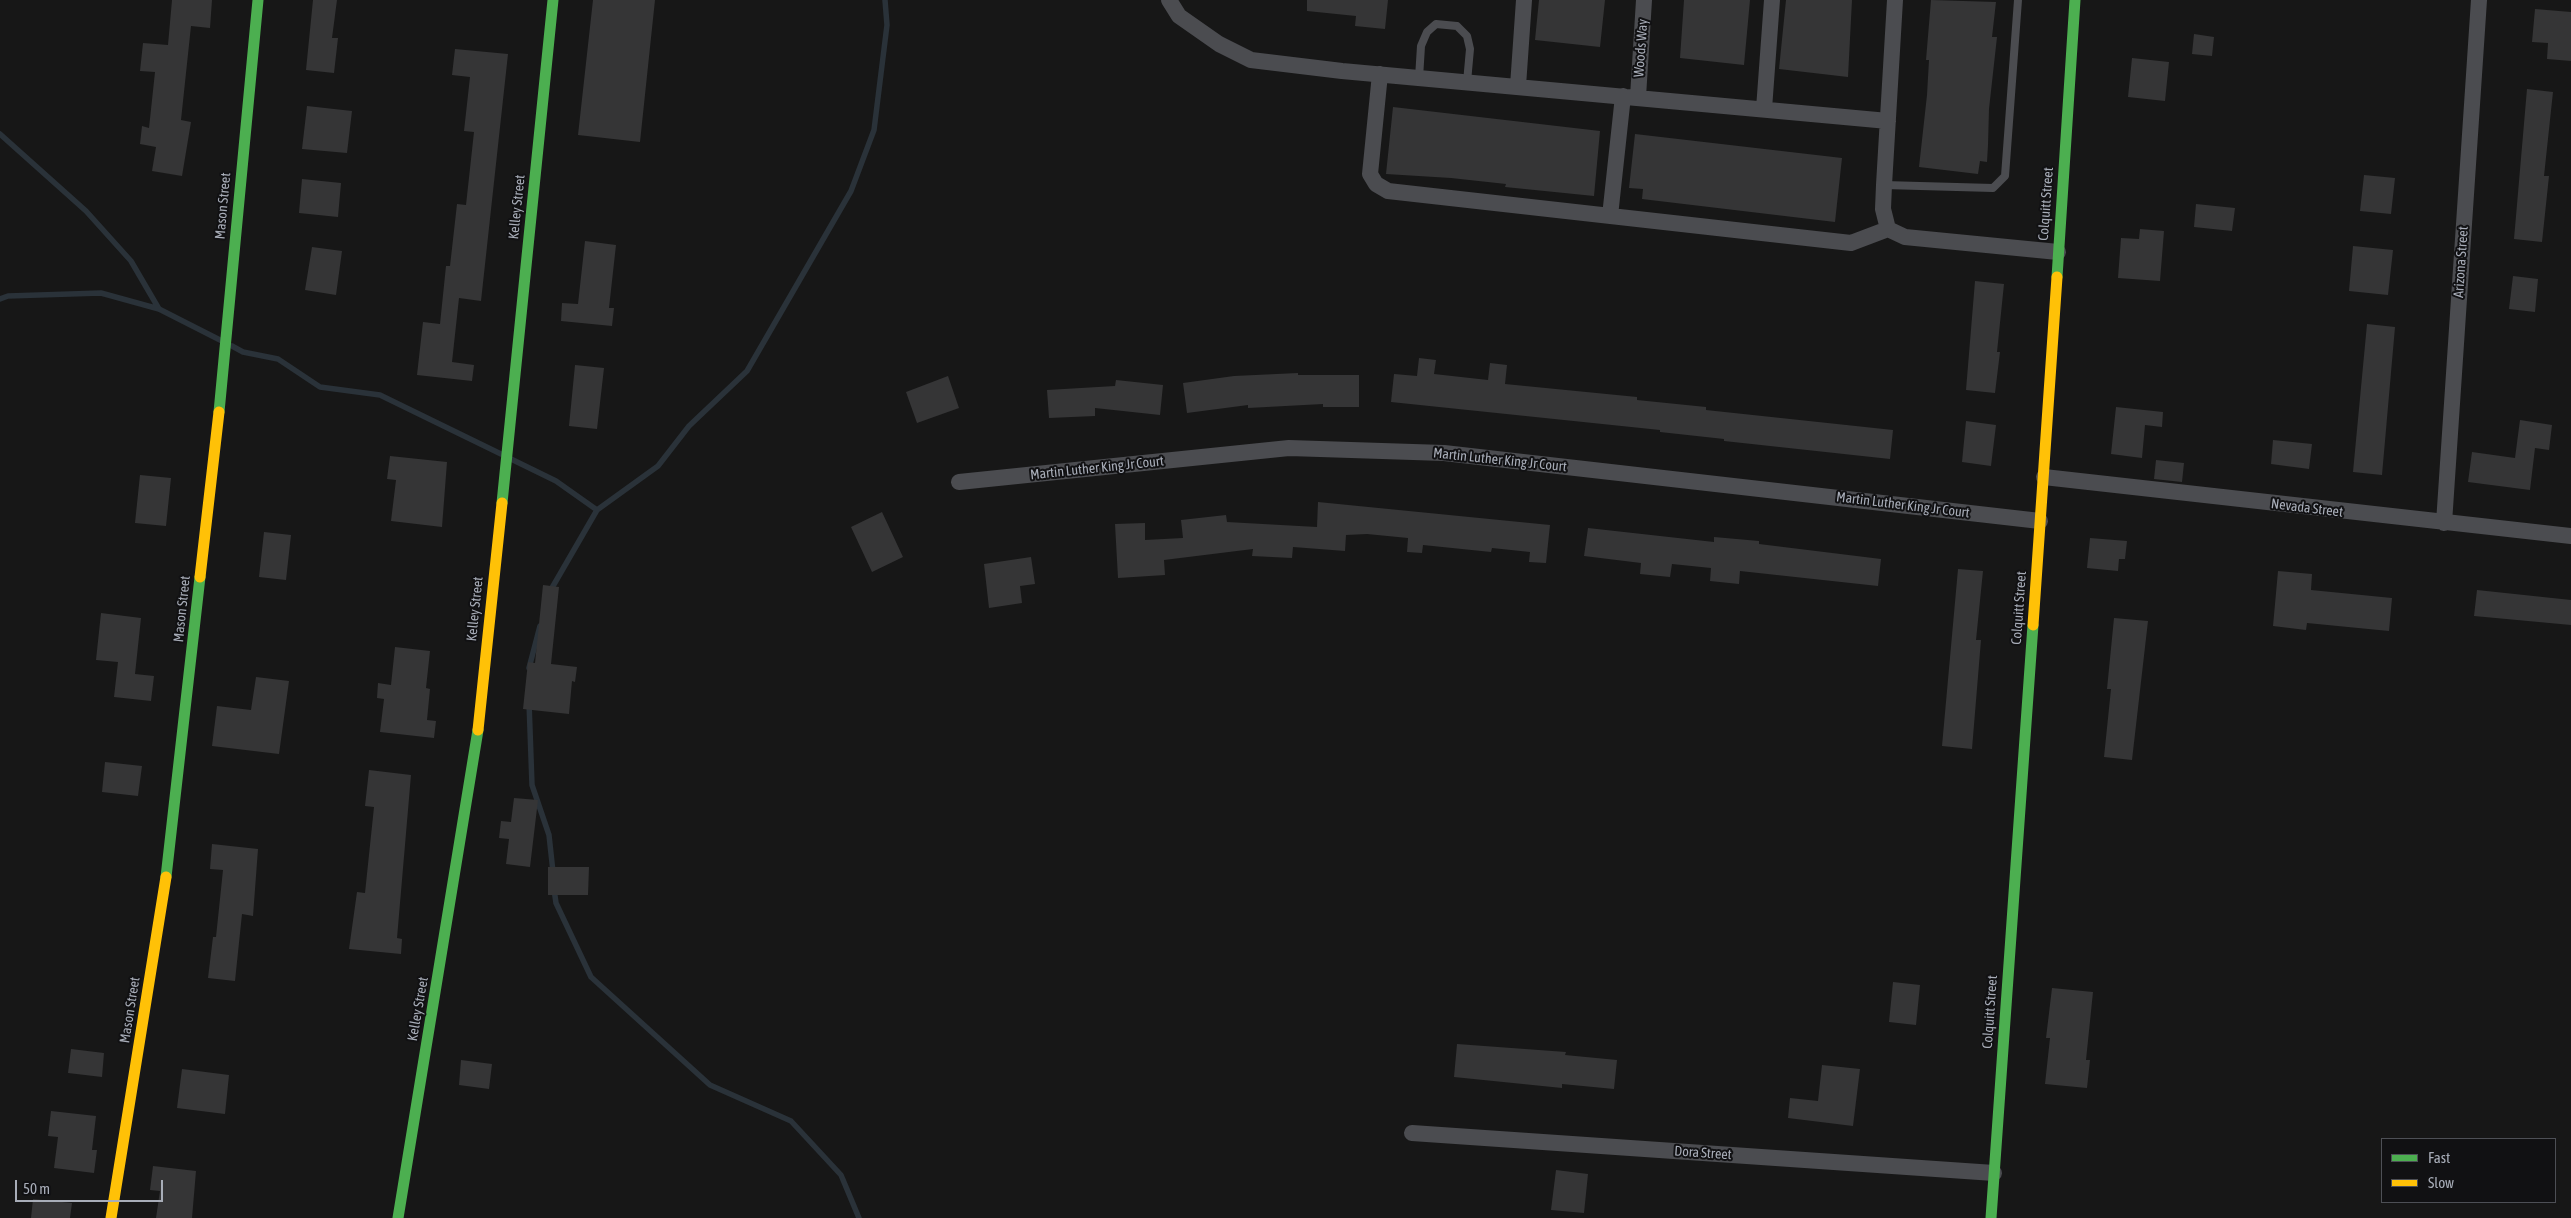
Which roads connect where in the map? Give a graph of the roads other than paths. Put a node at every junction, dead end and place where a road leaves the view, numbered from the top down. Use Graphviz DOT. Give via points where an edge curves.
graph roads {
  1 [pos="258,0"];
  2 [pos="553,0"];
  3 [pos="1169,0"];
  4 [pos="1524,0"];
  5 [pos="1644,0"];
  6 [pos="1772,0"];
  7 [pos="1895,0"];
  8 [pos="2018,0"];
  9 [pos="2075,0"];
  10 [pos="2479,0"];
  11 [pos="1380,74"];
  12 [pos="1419,78"];
  13 [pos="1467,82"];
  14 [pos="1518,86"];
  15 [pos="1630,96"];
  16 [pos="1764,109"];
  17 [pos="1888,121"];
  18 [pos="1884,185"];
  19 [pos="1610,216"];
  20 [pos="1888,229"];
  21 [pos="2058,252"];
  22 [pos="2044,477"];
  23 [pos="959,482"];
  24 [pos="2040,521"];
  25 [pos="2444,523"];
  26 [pos="2571,536"];
  27 [pos="1412,1133"];
  28 [pos="1994,1173"];
  29 [pos="111,1218"];
  30 [pos="398,1218"];
  31 [pos="1991,1218"];
  1 -- 29 [label="street, Mason Street" via="225,356 163,902"];
  2 -- 30 [label="street, Kelley Street" via="476,753"];
  3 -- 11 [label="street" via="1179,16 1219,44 1251,60"];
  4 -- 14 [label="street"];
  5 -- 15 [label="street, Woods Way"];
  6 -- 16 [label="street"];
  7 -- 17 [label="street"];
  8 -- 18 [label="lane" via="2005,176 1993,188"];
  9 -- 21 [label="street, Colquitt Street"];
  10 -- 25 [label="street, Arizona Street"];
  11 -- 12 [label="street"];
  11 -- 19 [label="street" via="1370,174 1376,184 1388,191"];
  12 -- 13 [label="street"];
  12 -- 13 [label="lane" via="1421,46 1427,32 1436,24 1457,26 1467,36 1470,49"];
  13 -- 14 [label="street"];
  14 -- 15 [label="street"];
  15 -- 16 [label="street"];
  15 -- 19 [label="street, Woods Way"];
  16 -- 17 [label="street"];
  17 -- 18 [label="street"];
  18 -- 20 [label="street" via="1883,209"];
  19 -- 20 [label="street" via="1851,243"];
  20 -- 21 [label="street" via="1905,238"];
  21 -- 22 [label="street, Colquitt Street"];
  22 -- 24 [label="street, Colquitt Street"];
  22 -- 25 [label="street, Nevada Street"];
  23 -- 24 [label="street, Martin Luther King Jr Court" via="1289,448 1434,452"];
  24 -- 28 [label="street, Colquitt Street"];
  25 -- 26 [label="street, Nevada Street"];
  27 -- 28 [label="street, Dora Street"];
  28 -- 31 [label="street, Colquitt Street"];
}
